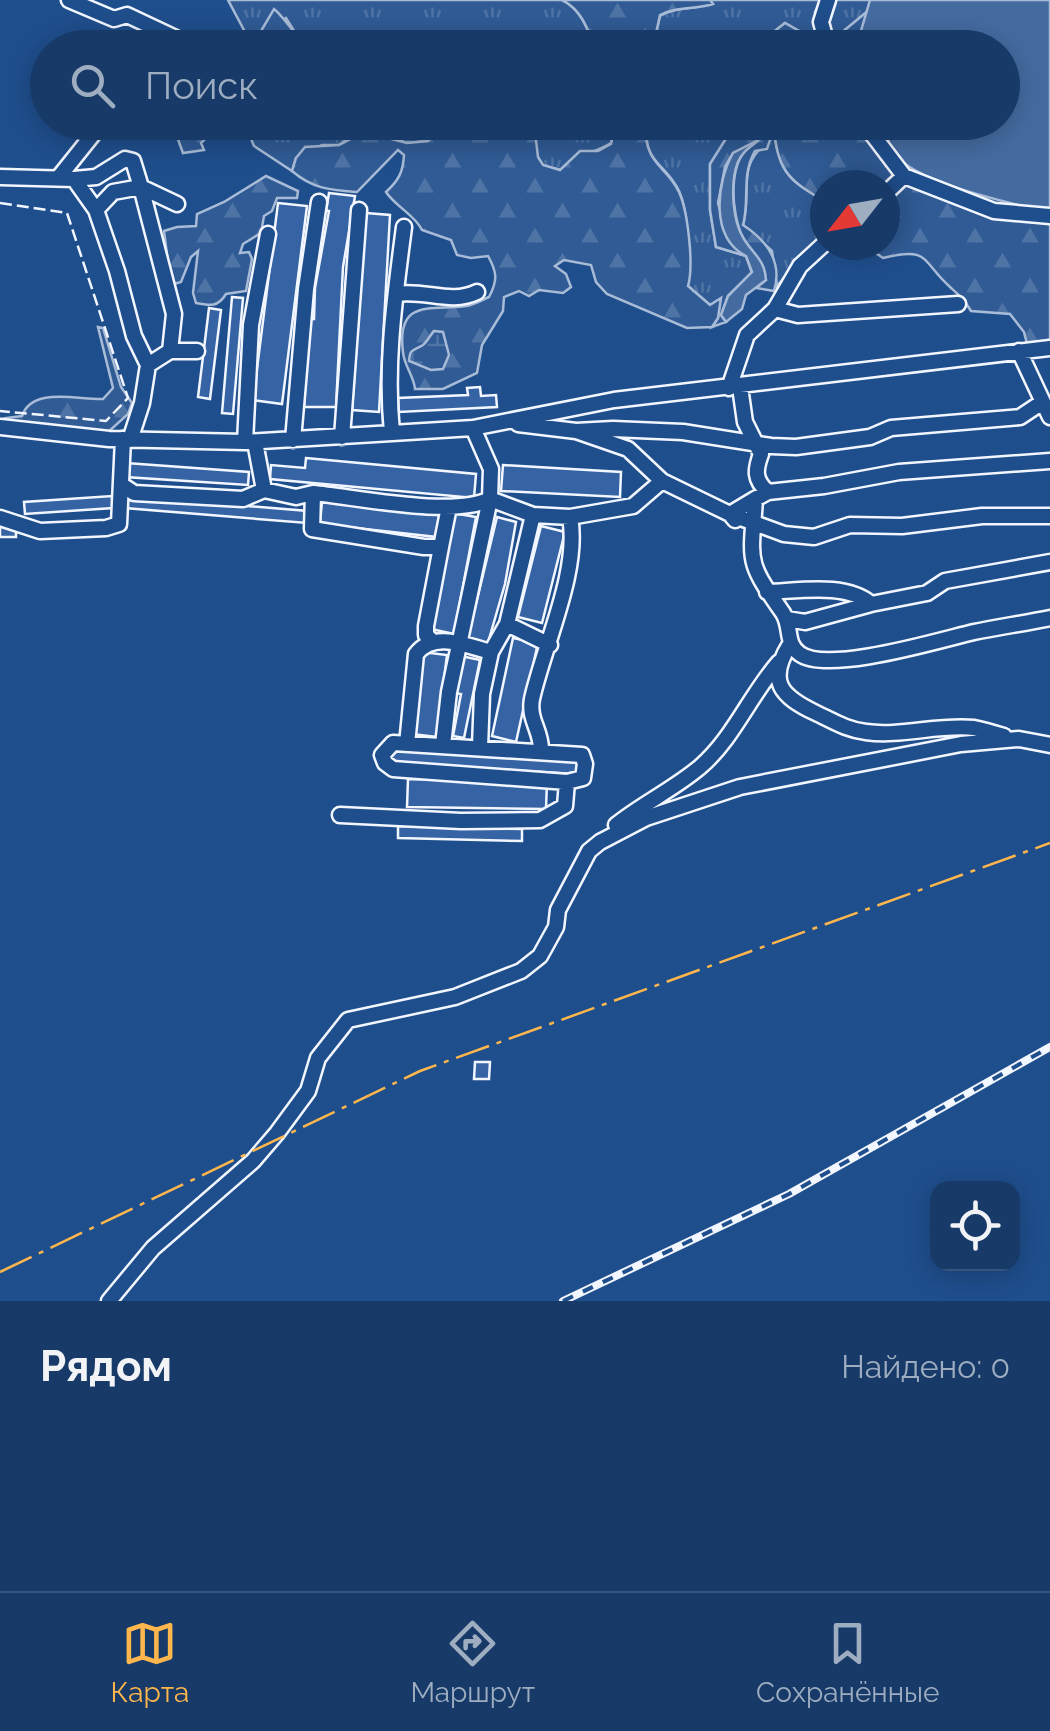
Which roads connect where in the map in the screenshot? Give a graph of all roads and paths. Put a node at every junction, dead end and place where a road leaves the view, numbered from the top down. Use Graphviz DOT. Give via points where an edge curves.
graph roads {
  1 [pos="69,0"];
  2 [pos="828,0"];
  3 [pos="158,30"];
  4 [pos="823,30"];
  5 [pos="91,140"];
  6 [pos="877,140"];
  7 [pos="904,176"];
  8 [pos="0,178"];
  9 [pos="67,178"];
  10 [pos="900,180"];
  11 [pos="140,187"];
  12 [pos="319,202"];
  13 [pos="177,204"];
  14 [pos="96,210"];
  15 [pos="360,210"];
  16 [pos="1050,216"];
  17 [pos="404,227"];
  18 [pos="268,234"];
  19 [pos="810,257"];
  20 [pos="477,292"];
  21 [pos="396,294"];
  22 [pos="958,304"];
  23 [pos="775,309"];
  24 [pos="1050,348"];
  25 [pos="170,351"];
  26 [pos="197,351"];
  27 [pos="1019,351"];
  28 [pos="148,366"];
  29 [pos="735,387"];
  30 [pos="1041,403"];
  31 [pos="1050,417"];
  32 [pos="511,422"];
  33 [pos="0,426"];
  34 [pos="472,428"];
  35 [pos="576,432"];
  36 [pos="392,434"];
  37 [pos="342,437"];
  38 [pos="126,440"];
  39 [pos="293,440"];
  40 [pos="250,442"];
  41 [pos="758,442"];
  42 [pos="1050,461"];
  43 [pos="662,480"];
  44 [pos="122,486"];
  45 [pos="264,490"];
  46 [pos="313,492"];
  47 [pos="762,496"];
  48 [pos="490,499"];
  49 [pos="449,507"];
  50 [pos="730,514"];
  51 [pos="533,516"];
  52 [pos="1050,516"];
  53 [pos="570,517"];
  54 [pos="0,518"];
  55 [pos="754,525"];
  56 [pos="749,542"];
  57 [pos="441,547"];
  58 [pos="1050,562"];
  59 [pos="767,592"];
  60 [pos="870,604"];
  61 [pos="1050,618"];
  62 [pos="787,619"];
  63 [pos="507,624"];
  64 [pos="433,642"];
  65 [pos="459,644"];
  66 [pos="550,644"];
  67 [pos="790,644"];
  68 [pos="491,652"];
  69 [pos="779,661"];
  70 [pos="1019,739"];
  71 [pos="407,744"];
  72 [pos="443,745"];
  73 [pos="1050,745"];
  74 [pos="480,746"];
  75 [pos="541,751"];
  76 [pos="567,782"];
  77 [pos="340,816"];
  78 [pos="600,842"];
  79 [pos="110,1301"];
  1 -- 3 [label="street"];
  2 -- 4 [label="street"];
  5 -- 9 [label="street"];
  6 -- 7 [label="street"];
  7 -- 10 [label="street"];
  7 -- 16 [label="street" via="994,211"];
  8 -- 9 [label="street"];
  9 -- 11 [label="street" via="96,177 125,159 133,161"];
  9 -- 14 [label="street"];
  11 -- 13 [label="street"];
  11 -- 14 [label="street" via="112,192"];
  11 -- 25 [label="street" via="174,314"];
  12 -- 39 [label="street"];
  14 -- 28 [label="street"];
  15 -- 37 [label="street"];
  17 -- 21 [label="street"];
  18 -- 40 [label="street" via="251,325"];
  19 -- 23 [label="street"];
  20 -- 21 [label="street" via="462,299"];
  21 -- 36 [label="street" via="388,386"];
  22 -- 23 [label="street" via="798,315"];
  23 -- 29 [label="street" via="746,335"];
  24 -- 27 [label="street"];
  25 -- 26 [label="street"];
  25 -- 28 [label="street"];
  27 -- 29 [label="street"];
  27 -- 30 [label="street"];
  28 -- 38 [label="street"];
  29 -- 32 [label="street" via="614,400"];
  29 -- 41 [label="street"];
  30 -- 31 [label="street"];
  30 -- 41 [label="street" via="1020,417 891,428 796,447"];
  32 -- 34 [label="street"];
  32 -- 35 [label="street"];
  33 -- 38 [label="street"];
  34 -- 36 [label="street"];
  34 -- 48 [label="street" via="491,469"];
  35 -- 41 [label="street" via="683,432"];
  35 -- 43 [label="street" via="628,449"];
  36 -- 37 [label="street"];
  37 -- 39 [label="street"];
  38 -- 40 [label="street"];
  38 -- 44 [label="street"];
  39 -- 40 [label="street"];
  40 -- 45 [label="street"];
  41 -- 47 [label="street"];
  42 -- 47 [label="street" via="899,472"];
  43 -- 50 [label="street"];
  43 -- 53 [label="street" via="633,506"];
  44 -- 45 [label="street" via="243,499"];
  44 -- 54 [label="street" via="119,524 106,528 40,531"];
  45 -- 46 [label="street" via="296,497"];
  46 -- 49 [label="street"];
  46 -- 57 [label="street" via="312,529"];
  47 -- 50 [label="street"];
  47 -- 55 [label="street"];
  48 -- 49 [label="street"];
  48 -- 51 [label="street"];
  48 -- 65 [label="street"];
  49 -- 57 [label="street"];
  50 -- 55 [label="street"];
  50 -- 56 [label="street"];
  51 -- 53 [label="street"];
  51 -- 63 [label="street"];
  52 -- 55 [label="street" via="850,525 814,537"];
  53 -- 66 [label="street" via="574,536"];
  55 -- 56 [label="street"];
  56 -- 59 [label="street" via="753,569"];
  57 -- 64 [label="street" via="426,626"];
  58 -- 60 [label="street" via="945,580 927,593"];
  59 -- 60 [label="street" via="860,594"];
  59 -- 62 [label="street"];
  60 -- 62 [label="street" via="805,622"];
  61 -- 67 [label="street" via="881,655 812,660"];
  62 -- 67 [label="street"];
  63 -- 66 [label="street"];
  63 -- 68 [label="street"];
  64 -- 65 [label="street"];
  64 -- 71 [label="street" via="416,654"];
  65 -- 68 [label="street"];
  65 -- 72 [label="street"];
  66 -- 75 [label="street" via="530,718"];
  67 -- 69 [label="street"];
  68 -- 74 [label="street"];
  69 -- 70 [label="street" via="784,696 846,728 973,728"];
  69 -- 78 [label="street" via="700,767"];
  70 -- 73 [label="street"];
  70 -- 78 [label="street" via="740,787 646,818"];
  71 -- 72 [label="street"];
  71 -- 76 [label="street" via="385,748 385,763 393,769"];
  72 -- 74 [label="street"];
  74 -- 75 [label="street"];
  75 -- 76 [label="street" via="582,755 583,778"];
  76 -- 77 [label="street" via="564,806 540,820"];
  78 -- 79 [label="street" via="558,910 540,956 520,971 455,997 348,1020 318,1058 308,1091 278,1133 154,1248"];
}
